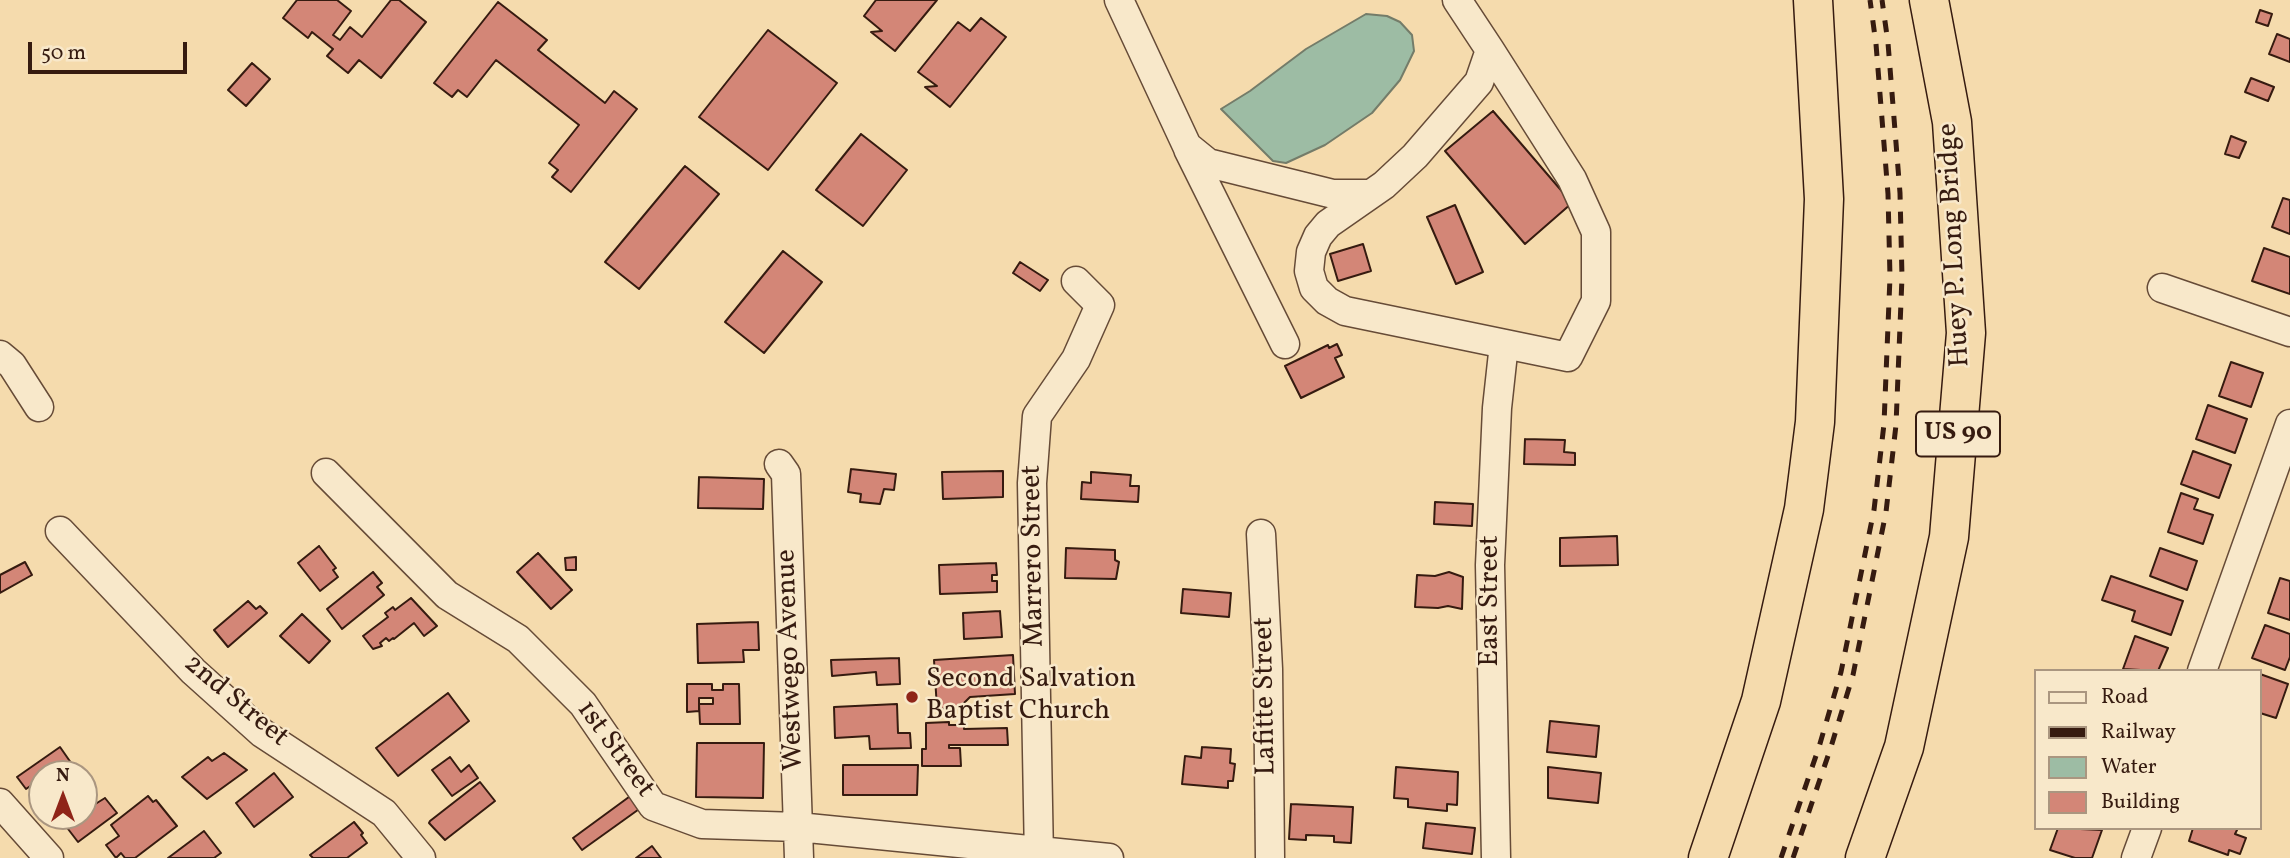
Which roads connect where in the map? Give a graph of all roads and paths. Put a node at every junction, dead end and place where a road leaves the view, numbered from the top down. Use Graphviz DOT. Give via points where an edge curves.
graph roads {
  1 [pos="1119,0"];
  2 [pos="1458,0"];
  3 [pos="1813,0"];
  4 [pos="1929,0"];
  5 [pos="1490,50"];
  6 [pos="1187,146"];
  7 [pos="1370,194"];
  8 [pos="1076,281"];
  9 [pos="2162,288"];
  10 [pos="2290,332"];
  11 [pos="1285,344"];
  12 [pos="1504,344"];
  13 [pos="0,355"];
  14 [pos="39,407"];
  15 [pos="2290,424"];
  16 [pos="779,464"];
  17 [pos="326,473"];
  18 [pos="60,531"];
  19 [pos="1261,534"];
  20 [pos="2203,669"];
  21 [pos="0,803"];
  22 [pos="798,827"];
  23 [pos="2146,830"];
  24 [pos="1039,854"];
  25 [pos="49,858"];
  26 [pos="421,858"];
  27 [pos="799,858"];
  28 [pos="1109,858"];
  29 [pos="1270,858"];
  30 [pos="1496,858"];
  31 [pos="1708,858"];
  32 [pos="1865,858"];
  33 [pos="2136,858"];
  1 -- 6 [label="street"];
  2 -- 5 [label="street"];
  3 -- 31 [label="highway" via="1824,199 1815,422 1804,509 1761,701"];
  4 -- 32 [label="highway, Huey P. Long Bridge / US 90" via="1952,122 1966,333 1950,537 1904,747"];
  5 -- 7 [label="street" via="1479,82 1415,156"];
  5 -- 12 [label="street" via="1572,179 1596,232 1596,301 1568,357"];
  6 -- 7 [label="street" via="1208,163 1333,194"];
  6 -- 11 [label="street"];
  7 -- 12 [label="street" via="1318,236 1309,271 1314,288 1345,311"];
  8 -- 24 [label="street, Marrero Street" via="1100,305 1076,359 1037,416 1032,483"];
  9 -- 10 [label="street"];
  12 -- 30 [label="street, East Street" via="1490,565"];
  13 -- 14 [label="street" via="12,365"];
  15 -- 20 [label="street"];
  16 -- 22 [label="street, Westwego Avenue" via="786,474"];
  17 -- 22 [label="street, 1st Street" via="447,595 517,639 583,704 653,806 702,824"];
  18 -- 26 [label="street, 2nd Street" via="203,680 262,733 384,813"];
  19 -- 29 [label="street, Lafitte Street"];
  21 -- 25 [label="street"];
  22 -- 24 [label="street, 1st Street"];
  22 -- 27 [label="street, Westwego Avenue"];
  23 -- 33 [label="street"];
  24 -- 28 [label="street, 1st Street"];
}
